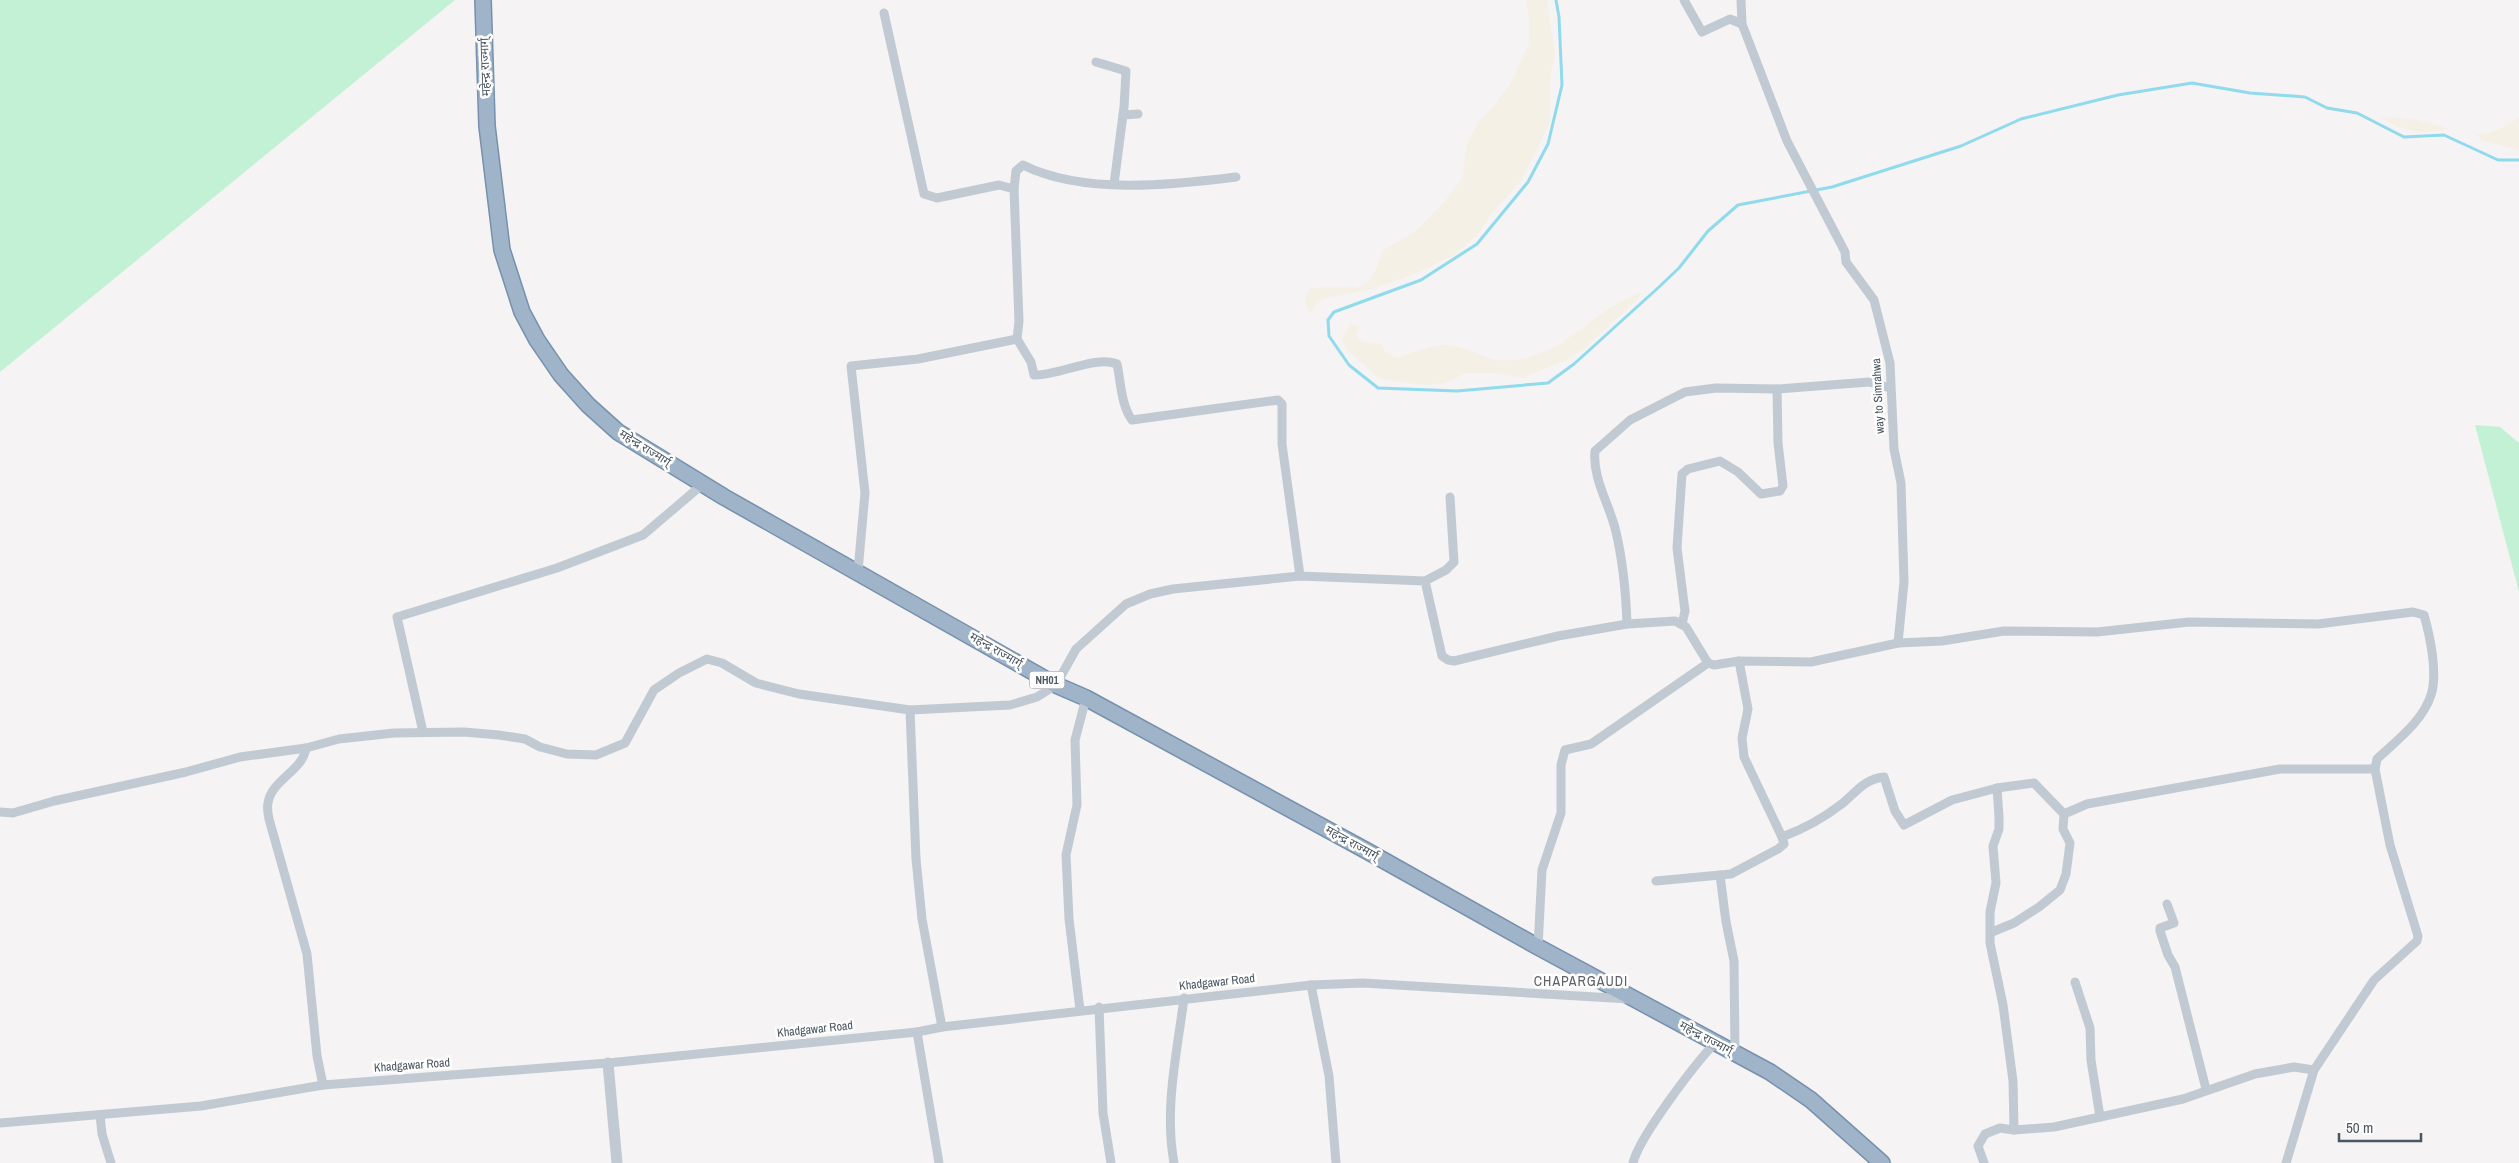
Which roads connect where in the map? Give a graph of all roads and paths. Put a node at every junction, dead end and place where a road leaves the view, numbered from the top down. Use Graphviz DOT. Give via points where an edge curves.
graph roads {
  1 [pos="483,0"];
  2 [pos="1684,0"];
  3 [pos="1740,0"];
  4 [pos="884,13"];
  5 [pos="1742,24"];
  6 [pos="1096,62"];
  7 [pos="1138,114"];
  8 [pos="1123,115"];
  9 [pos="1236,178"];
  10 [pos="1114,184"];
  11 [pos="1014,189"];
  12 [pos="1017,338"];
  13 [pos="1890,388"];
  14 [pos="1777,389"];
  15 [pos="703,484"];
  16 [pos="1450,497"];
  17 [pos="858,571"];
  18 [pos="1300,576"];
  19 [pos="1426,581"];
  20 [pos="1626,624"];
  21 [pos="1682,624"];
  22 [pos="1898,643"];
  23 [pos="1739,661"];
  24 [pos="1708,663"];
  25 [pos="1056,685"];
  26 [pos="1086,698"];
  27 [pos="910,710"];
  28 [pos="423,732"];
  29 [pos="306,748"];
  30 [pos="2375,768"];
  31 [pos="1997,788"];
  32 [pos="0,812"];
  33 [pos="2064,814"];
  34 [pos="1782,837"];
  35 [pos="1720,875"];
  36 [pos="1656,881"];
  37 [pos="2167,904"];
  38 [pos="1992,932"];
  39 [pos="1538,947"];
  40 [pos="2074,982"];
  41 [pos="1311,985"];
  42 [pos="1184,998"];
  43 [pos="1634,999"];
  44 [pos="1099,1007"];
  45 [pos="1080,1010"];
  46 [pos="942,1027"];
  47 [pos="917,1032"];
  48 [pos="1715,1043"];
  49 [pos="1735,1054"];
  50 [pos="608,1063"];
  51 [pos="2314,1070"];
  52 [pos="323,1085"];
  53 [pos="2206,1089"];
  54 [pos="100,1114"];
  55 [pos="2100,1117"];
  56 [pos="0,1123"];
  57 [pos="2014,1130"];
  58 [pos="112,1163"];
  59 [pos="617,1163"];
  60 [pos="939,1163"];
  61 [pos="1111,1163"];
  62 [pos="1174,1163"];
  63 [pos="1336,1163"];
  64 [pos="1633,1163"];
  65 [pos="1882,1163"];
  66 [pos="1984,1163"];
  67 [pos="2286,1163"];
  1 -- 15 [label="highway, महेन्द्र राज्मार्ग् / NH01" via="487,126 502,250 522,312 542,347 588,405 618,432"];
  2 -- 5 [label="street" via="1702,32 1730,19"];
  3 -- 5 [label="street, way to Simrahwa"];
  4 -- 11 [label="street" via="924,194 937,198 999,185"];
  5 -- 13 [label="street, way to Simrahwa" via="1787,141 1844,252 1846,262 1874,300 1890,363"];
  6 -- 8 [label="street" via="1126,71"];
  7 -- 8 [label="street"];
  8 -- 10 [label="street"];
  9 -- 10 [label="street" via="1178,184"];
  10 -- 11 [label="street" via="1058,177 1023,165 1016,171"];
  11 -- 12 [label="street"];
  12 -- 17 [label="street" via="918,359 851,366 865,493"];
  12 -- 18 [label="street" via="1031,362 1034,375 1045,376 1094,363 1117,364 1124,409 1132,420 1278,400 1282,404 1282,444"];
  13 -- 14 [label="street" via="1869,382"];
  13 -- 22 [label="street, way to Simrahwa" via="1894,449 1901,483 1904,582"];
  14 -- 20 [label="street" via="1716,388 1686,392 1630,420 1595,451 1593,465 1616,532 1626,597"];
  14 -- 21 [label="street" via="1783,486 1780,491 1761,494 1738,472 1720,461 1688,469 1682,474 1677,548 1685,611"];
  15 -- 17 [label="highway, महेन्द्र राज्मार्ग् / NH01"];
  15 -- 28 [label="street" via="643,534 557,568 397,617"];
  16 -- 19 [label="street" via="1454,562"];
  17 -- 25 [label="highway, महेन्द्र राज्मार्ग् / NH01"];
  18 -- 19 [label="street"];
  18 -- 25 [label="street" via="1173,589 1126,604 1076,649"];
  19 -- 20 [label="street" via="1442,656 1448,660"];
  20 -- 21 [label="street" via="1675,621"];
  21 -- 24 [label="street"];
  22 -- 23 [label="street" via="1811,662"];
  22 -- 30 [label="street" via="1942,641 2004,631 2097,632 2189,622 2318,624 2413,612 2424,615 2433,659 2432,694 2420,715 2377,759"];
  23 -- 24 [label="street"];
  23 -- 34 [label="street" via="1748,709 1742,738 1744,757"];
  24 -- 39 [label="street" via="1591,744 1565,750 1561,765 1562,813 1542,870"];
  25 -- 26 [label="highway, महेन्द्र राज्मार्ग् / NH01"];
  25 -- 27 [label="street" via="1036,697 1010,705"];
  26 -- 39 [label="highway, महेन्द्र राज्मार्ग् / NH01"];
  26 -- 45 [label="street" via="1075,740 1077,805 1066,855 1069,919"];
  27 -- 28 [label="street" via="845,698 799,694 756,683 722,663 707,659 654,690 626,743 596,755 568,754 525,739 464,732"];
  27 -- 46 [label="street" via="920,893"];
  28 -- 29 [label="street" via="339,739"];
  29 -- 32 [label="street" via="240,757 54,800 13,813"];
  29 -- 52 [label="street" via="297,766 272,792 268,802 269,818 307,954"];
  30 -- 33 [label="street" via="2280,769 2087,804"];
  30 -- 51 [label="street" via="2390,845 2417,941 2374,980"];
  31 -- 33 [label="street" via="2034,783"];
  31 -- 34 [label="street" via="1952,800 1904,825 1895,811 1884,777 1873,778 1829,812"];
  31 -- 38 [label="street" via="1999,829 1993,846 1996,883 1990,912"];
  33 -- 38 [label="street" via="2064,829 2070,843 2066,874 2060,890 2014,923"];
  34 -- 35 [label="street" via="1784,844 1778,850 1731,874"];
  35 -- 36 [label="street"];
  35 -- 49 [label="street" via="1734,961"];
  37 -- 53 [label="street" via="2174,924 2160,928 2160,931 2175,967"];
  38 -- 57 [label="street" via="1990,943 2014,1081"];
  39 -- 43 [label="highway, महेन्द्र राज्मार्ग् / NH01"];
  40 -- 55 [label="street" via="2090,1028 2090,1060"];
  41 -- 42 [label="street, Khadgawar Road"];
  41 -- 43 [label="street, Khadgawar Road" via="1363,983"];
  41 -- 63 [label="street" via="1328,1076"];
  42 -- 44 [label="street, Khadgawar Road"];
  42 -- 62 [label="street" via="1170,1107 1169,1136"];
  43 -- 48 [label="highway, महेन्द्र राज्मार्ग् / NH01"];
  44 -- 45 [label="street, Khadgawar Road"];
  44 -- 61 [label="street" via="1103,1113"];
  45 -- 46 [label="street, Khadgawar Road"];
  46 -- 47 [label="street, Khadgawar Road"];
  47 -- 50 [label="street, Khadgawar Road"];
  47 -- 60 [label="street"];
  48 -- 49 [label="highway, महेन्द्र राज्मार्ग् / NH01"];
  48 -- 64 [label="street" via="1639,1147"];
  49 -- 65 [label="highway, महेन्द्र राज्मार्ग् / NH01" via="1812,1100"];
  50 -- 52 [label="street, Khadgawar Road"];
  50 -- 59 [label="street"];
  51 -- 53 [label="street" via="2294,1067 2255,1074"];
  51 -- 67 [label="street"];
  52 -- 54 [label="street, Khadgawar Road" via="201,1106"];
  53 -- 55 [label="street" via="2183,1100"];
  54 -- 56 [label="street, Khadgawar Road"];
  54 -- 58 [label="street" via="102,1134"];
  55 -- 57 [label="street" via="2054,1127"];
  57 -- 66 [label="street" via="2000,1128 1985,1134 1978,1146"];
}
